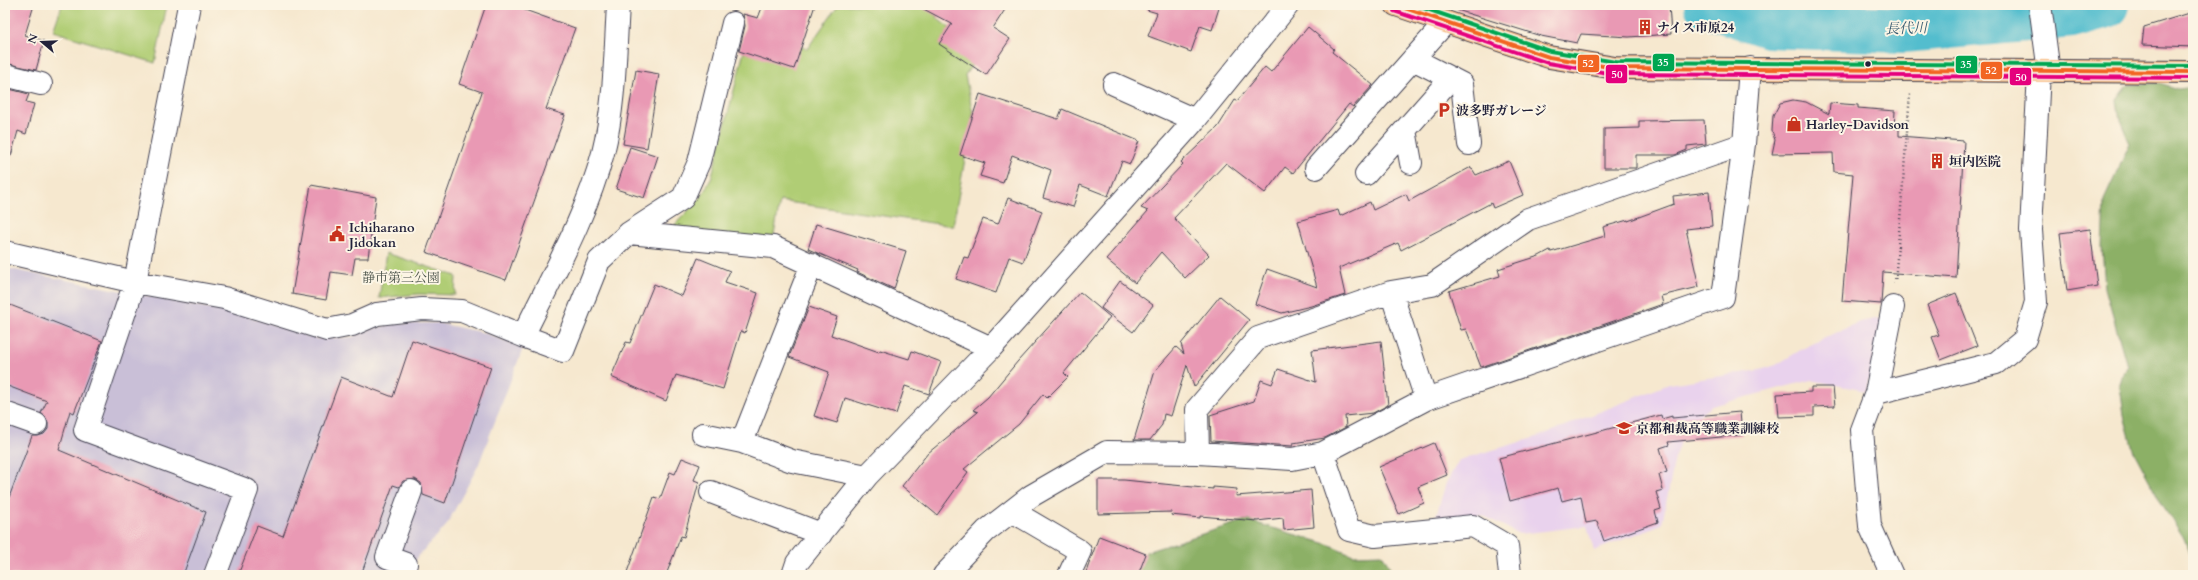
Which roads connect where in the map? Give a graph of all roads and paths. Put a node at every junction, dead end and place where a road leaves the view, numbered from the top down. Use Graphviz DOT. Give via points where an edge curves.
graph roads {
  1 [pos="189,5"];
  2 [pos="618,5"];
  3 [pos="1288,5"];
  4 [pos="1396,5"];
  5 [pos="2040,5"];
  6 [pos="1446,22"];
  7 [pos="733,23"];
  8 [pos="1413,59"];
  9 [pos="1750,68"];
  10 [pos="1912,71"];
  11 [pos="2044,72"];
  12 [pos="2193,72"];
  13 [pos="5,75"];
  14 [pos="1451,78"];
  15 [pos="41,84"];
  16 [pos="1114,84"];
  17 [pos="1195,120"];
  18 [pos="1405,130"];
  19 [pos="1469,144"];
  20 [pos="1744,144"];
  21 [pos="1411,163"];
  22 [pos="1316,168"];
  23 [pos="1366,174"];
  24 [pos="629,234"];
  25 [pos="5,252"];
  26 [pos="812,264"];
  27 [pos="135,282"];
  28 [pos="1391,292"];
  29 [pos="1893,307"];
  30 [pos="523,336"];
  31 [pos="991,348"];
  32 [pos="1876,393"];
  33 [pos="1426,399"];
  34 [pos="5,413"];
  35 [pos="36,424"];
  36 [pos="703,434"];
  37 [pos="742,442"];
  38 [pos="1198,453"];
  39 [pos="1323,453"];
  40 [pos="867,476"];
  41 [pos="411,491"];
  42 [pos="711,492"];
  43 [pos="1012,511"];
  44 [pos="821,534"];
  45 [pos="215,575"];
  46 [pos="402,575"];
  47 [pos="793,575"];
  48 [pos="944,575"];
  49 [pos="1069,575"];
  50 [pos="1510,575"];
  51 [pos="1892,575"];
  1 -- 27 [label="street"];
  2 -- 30 [label="street" via="611,109 602,153 584,210"];
  3 -- 17 [label="street"];
  4 -- 6 [label="main road"];
  5 -- 11 [label="street" via="2045,44"];
  6 -- 8 [label="street"];
  6 -- 9 [label="main road" via="1549,57 1615,68"];
  7 -- 24 [label="street" via="699,162 683,198"];
  8 -- 14 [label="street"];
  8 -- 22 [label="street"];
  9 -- 10 [label="main road"];
  9 -- 20 [label="street"];
  10 -- 11 [label="main road"];
  10 -- 29 [label="path"];
  11 -- 12 [label="main road"];
  11 -- 32 [label="street" via="2031,230 2036,302 2025,339 1996,363"];
  13 -- 15 [label="street"];
  14 -- 18 [label="street"];
  14 -- 19 [label="street" via="1462,84"];
  16 -- 17 [label="street"];
  17 -- 31 [label="street"];
  18 -- 21 [label="street"];
  18 -- 23 [label="street"];
  20 -- 28 [label="street" via="1528,219 1432,284"];
  20 -- 33 [label="street" via="1723,297"];
  24 -- 26 [label="street" via="773,247"];
  24 -- 30 [label="street" via="599,261 563,351"];
  25 -- 27 [label="street"];
  26 -- 31 [label="street"];
  26 -- 37 [label="street"];
  27 -- 30 [label="street" via="224,298 327,330 352,325 377,314 422,309 462,311"];
  27 -- 45 [label="street" via="85,430 247,490"];
  28 -- 33 [label="street"];
  28 -- 38 [label="street" via="1258,338 1197,409"];
  29 -- 32 [label="street"];
  31 -- 40 [label="street"];
  32 -- 51 [label="street" via="1862,430 1870,526"];
  33 -- 39 [label="street"];
  34 -- 35 [label="street"];
  36 -- 37 [label="street"];
  37 -- 40 [label="street" via="792,461"];
  38 -- 39 [label="street" via="1292,459"];
  38 -- 43 [label="street" via="1107,452 1032,496"];
  39 -- 50 [label="street" via="1349,530 1374,536 1473,526 1507,546"];
  40 -- 44 [label="street"];
  41 -- 46 [label="street" via="387,557 406,564"];
  42 -- 44 [label="street"];
  43 -- 48 [label="street" via="986,531"];
  43 -- 49 [label="street" via="1080,551"];
  44 -- 47 [label="street" via="797,563"];
}
